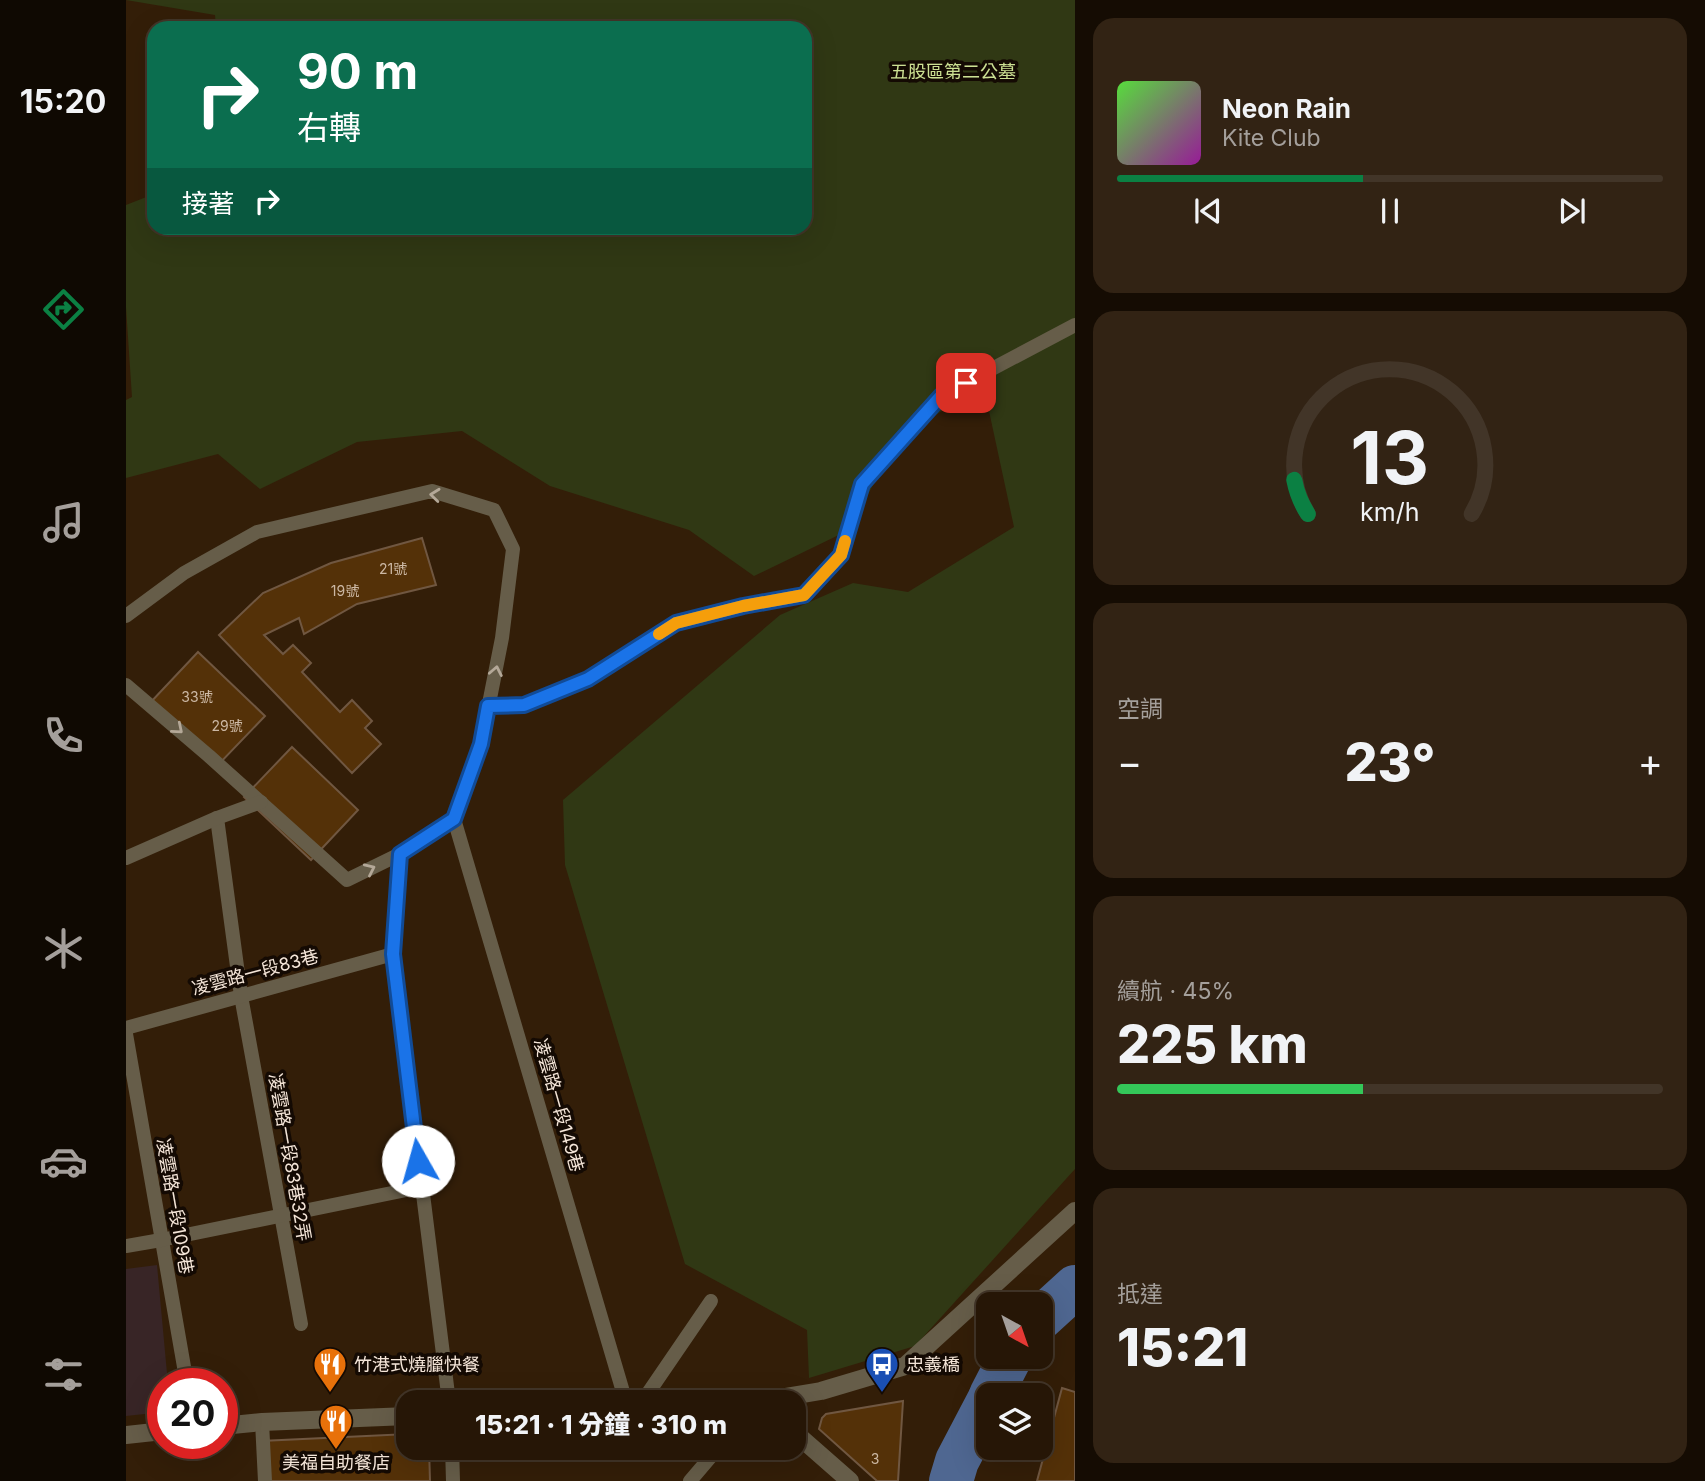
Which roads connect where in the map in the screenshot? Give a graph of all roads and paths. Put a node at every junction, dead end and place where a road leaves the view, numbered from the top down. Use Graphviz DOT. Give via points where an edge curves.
graph roads {
  1 [pos="1075,325"];
  2 [pos="126,616"];
  3 [pos="126,685"];
  4 [pos="488,706"];
  5 [pos="261,802"];
  6 [pos="217,818"];
  7 [pos="454,819"];
  8 [pos="400,854"];
  9 [pos="126,858"];
  10 [pos="393,954"];
  11 [pos="242,996"];
  12 [pos="126,1028"];
  13 [pos="126,1034"];
  14 [pos="421,1187"];
  15 [pos="1075,1211"];
  16 [pos="281,1216"];
  17 [pos="161,1240"];
  18 [pos="126,1246"];
  19 [pos="711,1301"];
  20 [pos="301,1324"];
  21 [pos="184,1368"];
  22 [pos="447,1390"];
  23 [pos="622,1390"];
  24 [pos="650,1390"];
  25 [pos="806,1394"];
  26 [pos="396,1416"];
  27 [pos="262,1422"];
  28 [pos="238,1424"];
  29 [pos="147,1433"];
  30 [pos="126,1435"];
  31 [pos="806,1442"];
  32 [pos="452,1460"];
  33 [pos="708,1460"];
  34 [pos="265,1481"];
  35 [pos="453,1481"];
  36 [pos="690,1481"];
  37 [pos="850,1481"];
  1 -- 4 [label="lane" via="941,396 862,484 841,555 804,595 676,623 588,679 524,705"];
  4 -- 2 [label="lane, one-way" via="513,549 494,510 432,491 257,532 184,573"];
  3 -- 5 [label="lane, one-way"];
  4 -- 7 [label="lane" via="481,744"];
  5 -- 6 [label="lane"];
  5 -- 8 [label="lane, one-way" via="348,880"];
  6 -- 9 [label="lane"];
  6 -- 11 [label="lane, 凌雲路一段83巷32弄"];
  7 -- 8 [label="lane"];
  7 -- 23 [label="lane, 凌雲路一段149巷"];
  8 -- 10 [label="lane"];
  10 -- 11 [label="lane, 凌雲路一段83巷"];
  10 -- 14 [label="lane"];
  11 -- 12 [label="lane, 凌雲路一段83巷"];
  11 -- 16 [label="lane, 凌雲路一段83巷32弄"];
  13 -- 17 [label="lane, 凌雲路一段109巷"];
  14 -- 16 [label="lane"];
  14 -- 22 [label="lane"];
  15 -- 25 [label="street" via="905,1366"];
  16 -- 17 [label="lane"];
  16 -- 20 [label="lane, 凌雲路一段83巷32弄"];
  17 -- 18 [label="lane"];
  17 -- 21 [label="lane, 凌雲路一段109巷"];
  19 -- 24 [label="lane"];
  26 -- 27 [label="street"];
  27 -- 28 [label="street"];
  27 -- 34 [label="lane"];
  29 -- 30 [label="street"];
  31 -- 37 [label="street"];
  32 -- 35 [label="lane"];
  33 -- 36 [label="lane"];
}
